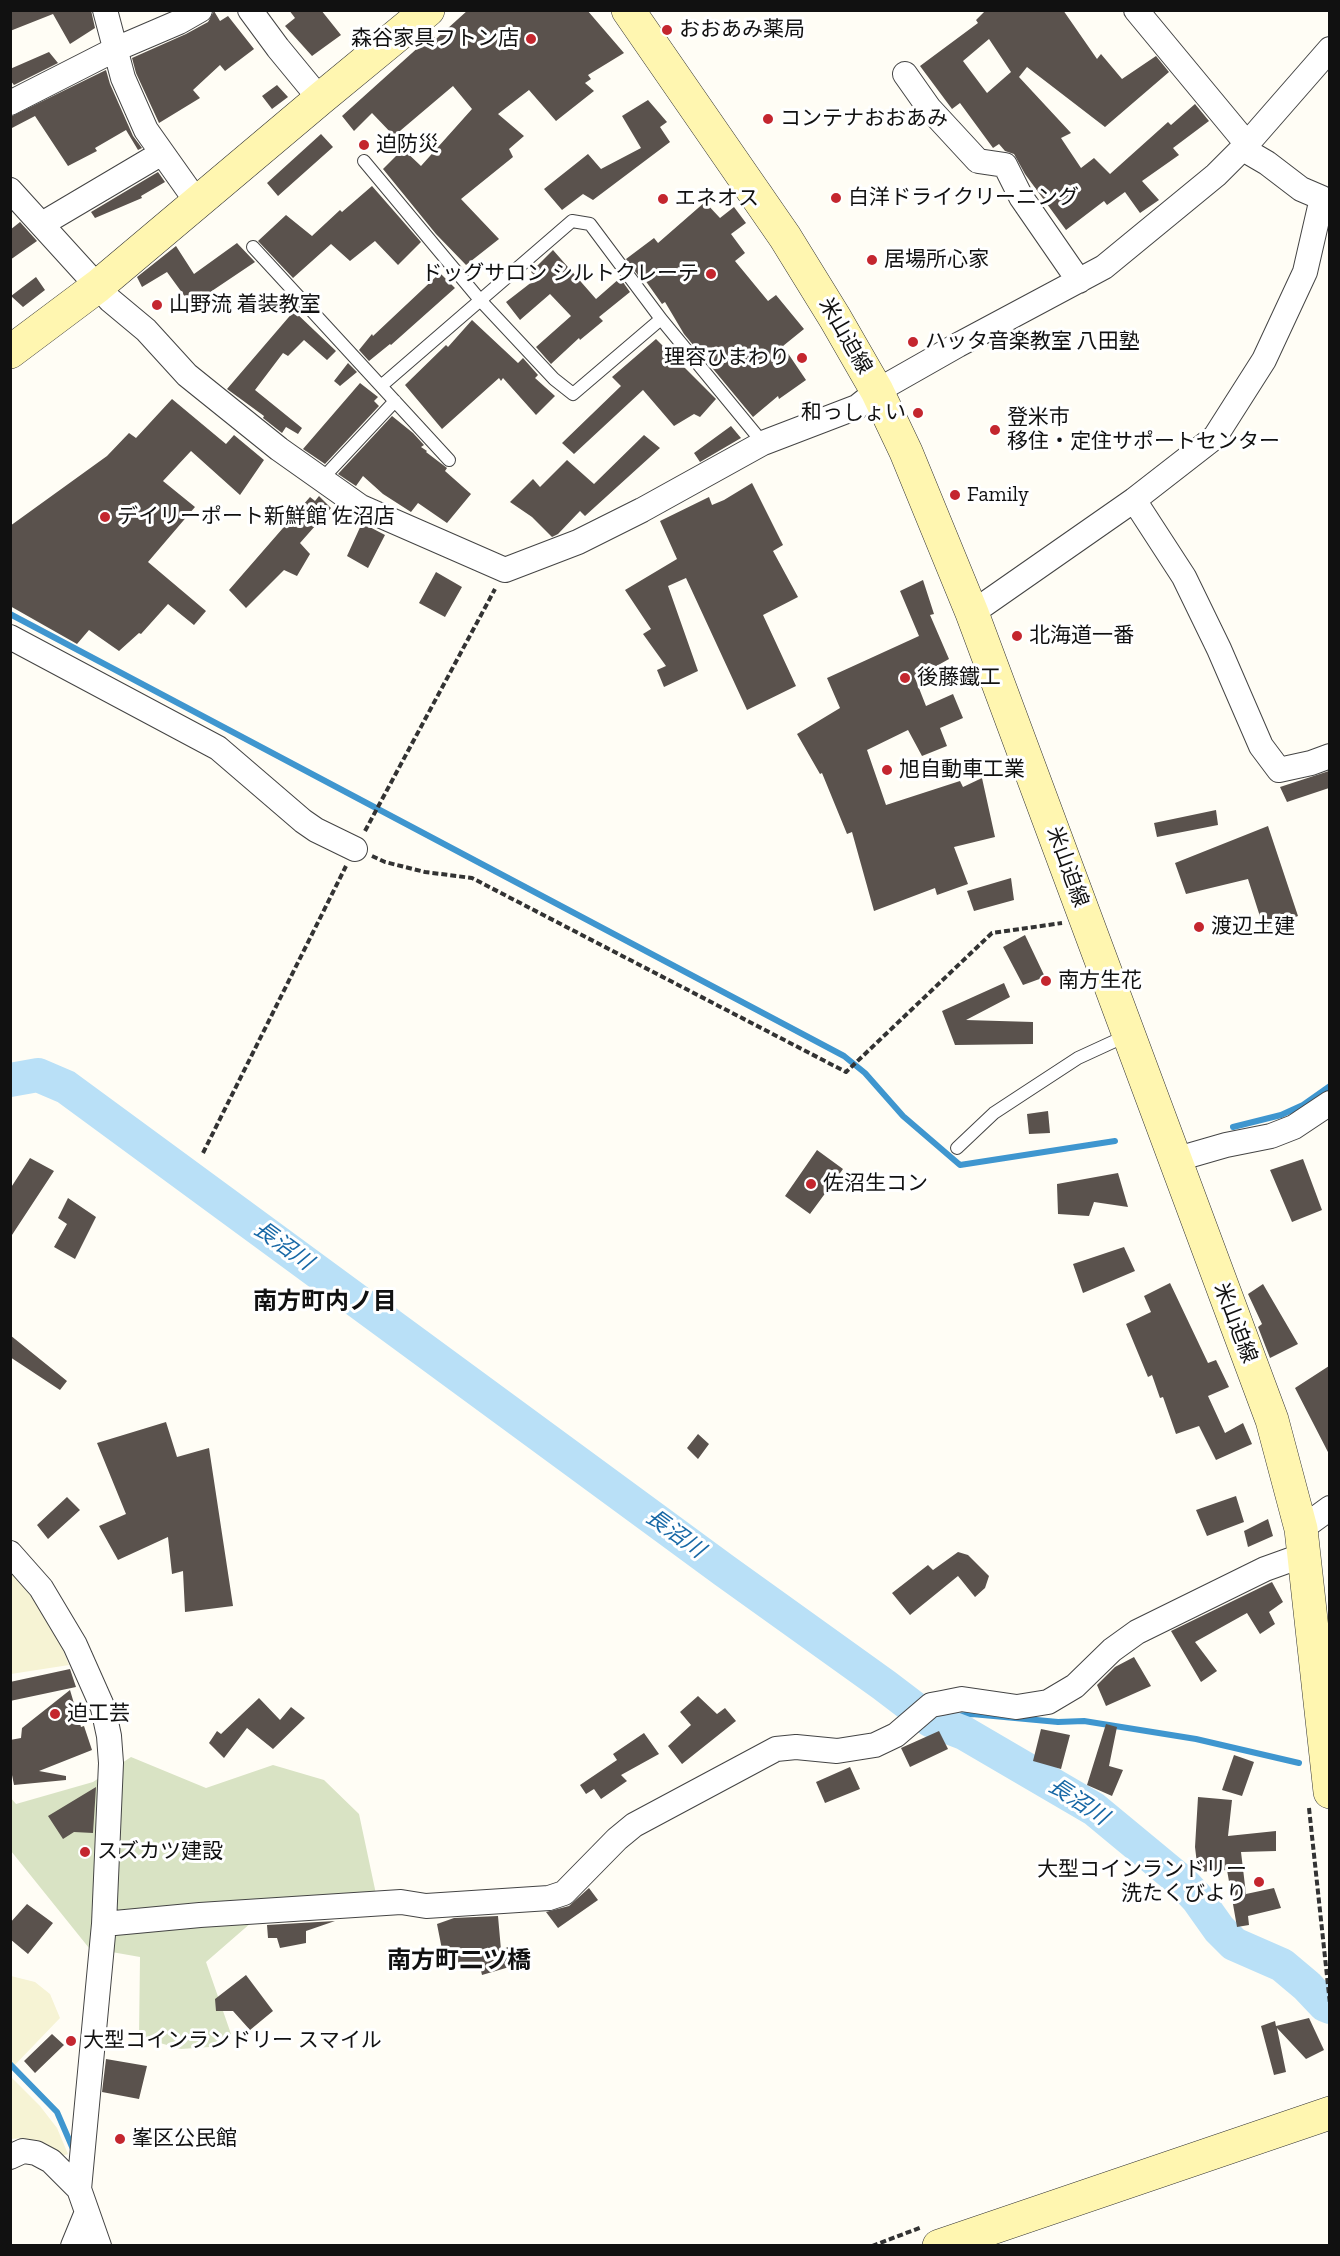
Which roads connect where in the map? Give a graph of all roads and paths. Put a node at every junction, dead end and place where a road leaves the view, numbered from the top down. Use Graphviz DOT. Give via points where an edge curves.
graph roads {
  1 [pos="105,10"];
  2 [pos="200,10"];
  3 [pos="250,10"];
  4 [pos="428,10"];
  5 [pos="628,10"];
  6 [pos="1136,10"];
  7 [pos="116,49"];
  8 [pos="1329,49"];
  9 [pos="905,74"];
  10 [pos="320,99"];
  11 [pos="10,104"];
  12 [pos="1245,146"];
  13 [pos="162,153"];
  14 [pos="364,161"];
  15 [pos="10,189"];
  16 [pos="1326,201"];
  17 [pos="197,202"];
  18 [pos="42,224"];
  19 [pos="253,247"];
  20 [pos="1079,280"];
  21 [pos="98,286"];
  22 [pos="480,300"];
  23 [pos="661,319"];
  24 [pos="10,352"];
  25 [pos="381,386"];
  26 [pos="877,391"];
  27 [pos="395,401"];
  28 [pos="763,443"];
  29 [pos="449,460"];
  30 [pos="322,479"];
  31 [pos="1134,500"];
  32 [pos="506,570"];
  33 [pos="972,613"];
  34 [pos="10,637"];
  35 [pos="1329,756"];
  36 [pos="359,841"];
  37 [pos="1055,913"];
  38 [pos="1070,926"];
  39 [pos="1128,1035"];
  40 [pos="1329,1103"];
  41 [pos="957,1148"];
  42 [pos="203,1153"];
  43 [pos="1172,1153"];
  44 [pos="1329,1508"];
  45 [pos="1303,1542"];
  46 [pos="10,1553"];
  47 [pos="1329,1783"];
  48 [pos="104,1924"];
  49 [pos="1328,1992"];
  50 [pos="1329,2004"];
  51 [pos="1329,2113"];
  52 [pos="10,2157"];
  53 [pos="79,2189"];
  54 [pos="87,2212"];
  55 [pos="988,2237"];
  56 [pos="73,2246"];
  57 [pos="99,2246"];
  58 [pos="939,2246"];
  1 -- 7 [label="street"];
  2 -- 7 [label="street"];
  3 -- 10 [label="street"];
  4 -- 10 [label="main road"];
  5 -- 26 [label="main road, 米山迫線" via="785,237"];
  6 -- 12 [label="street"];
  7 -- 11 [label="street"];
  7 -- 13 [label="street" via="123,78"];
  8 -- 12 [label="street"];
  9 -- 20 [label="street" via="929,108 978,160 1005,165 1022,197"];
  10 -- 17 [label="main road"];
  12 -- 16 [label="street" via="1301,189"];
  12 -- 20 [label="street" via="1104,267"];
  13 -- 17 [label="street"];
  13 -- 18 [label="street"];
  14 -- 22 [label="lane"];
  15 -- 18 [label="street"];
  16 -- 31 [label="street" via="1305,272 1264,360 1215,437"];
  17 -- 21 [label="main road"];
  18 -- 21 [label="street"];
  19 -- 25 [label="lane"];
  20 -- 26 [label="street"];
  21 -- 24 [label="main road"];
  21 -- 30 [label="street" via="187,375"];
  22 -- 23 [label="lane" via="573,394"];
  22 -- 23 [label="lane" via="572,221 590,224"];
  22 -- 25 [label="lane"];
  23 -- 28 [label="lane"];
  25 -- 27 [label="lane"];
  26 -- 28 [label="street" via="857,407"];
  26 -- 33 [label="main road, 米山迫線"];
  27 -- 29 [label="lane"];
  27 -- 30 [label="lane"];
  28 -- 32 [label="street" via="578,542"];
  30 -- 32 [label="street" via="361,507"];
  31 -- 33 [label="street"];
  31 -- 35 [label="street" via="1184,577 1261,746 1279,770"];
  32 -- 36 [label="path"];
  33 -- 38 [label="main road, 米山迫線"];
  34 -- 36 [label="street" via="218,748 316,830"];
  36 -- 38 [label="path" via="385,862 472,878 846,1072 992,933"];
  36 -- 42 [label="path"];
  37 -- 38 [label="path"];
  38 -- 39 [label="main road, 米山迫線"];
  39 -- 41 [label="lane" via="1078,1058 994,1113"];
  39 -- 43 [label="main road, 米山迫線"];
  40 -- 43 [label="street" via="1294,1127 1271,1136"];
  43 -- 45 [label="main road, 米山迫線" via="1272,1420"];
  44 -- 45 [label="street"];
  45 -- 47 [label="main road, 米山迫線"];
  45 -- 48 [label="street" via="1265,1569 1137,1632 1075,1686 1048,1702 1017,1707 962,1699 931,1705 896,1735 875,1744 837,1751 776,1749 634,1825 564,1893 549,1898 426,1906 401,1902"];
  46 -- 48 [label="street" via="58,1614 103,1708 111,1763"];
  48 -- 53 [label="street"];
  49 -- 50 [label="path"];
  51 -- 55 [label="main road"];
  52 -- 53 [label="street" via="23,2151 36,2153 51,2161"];
  53 -- 54 [label="street"];
  54 -- 56 [label="street"];
  54 -- 57 [label="street"];
  55 -- 58 [label="main road"];
}
